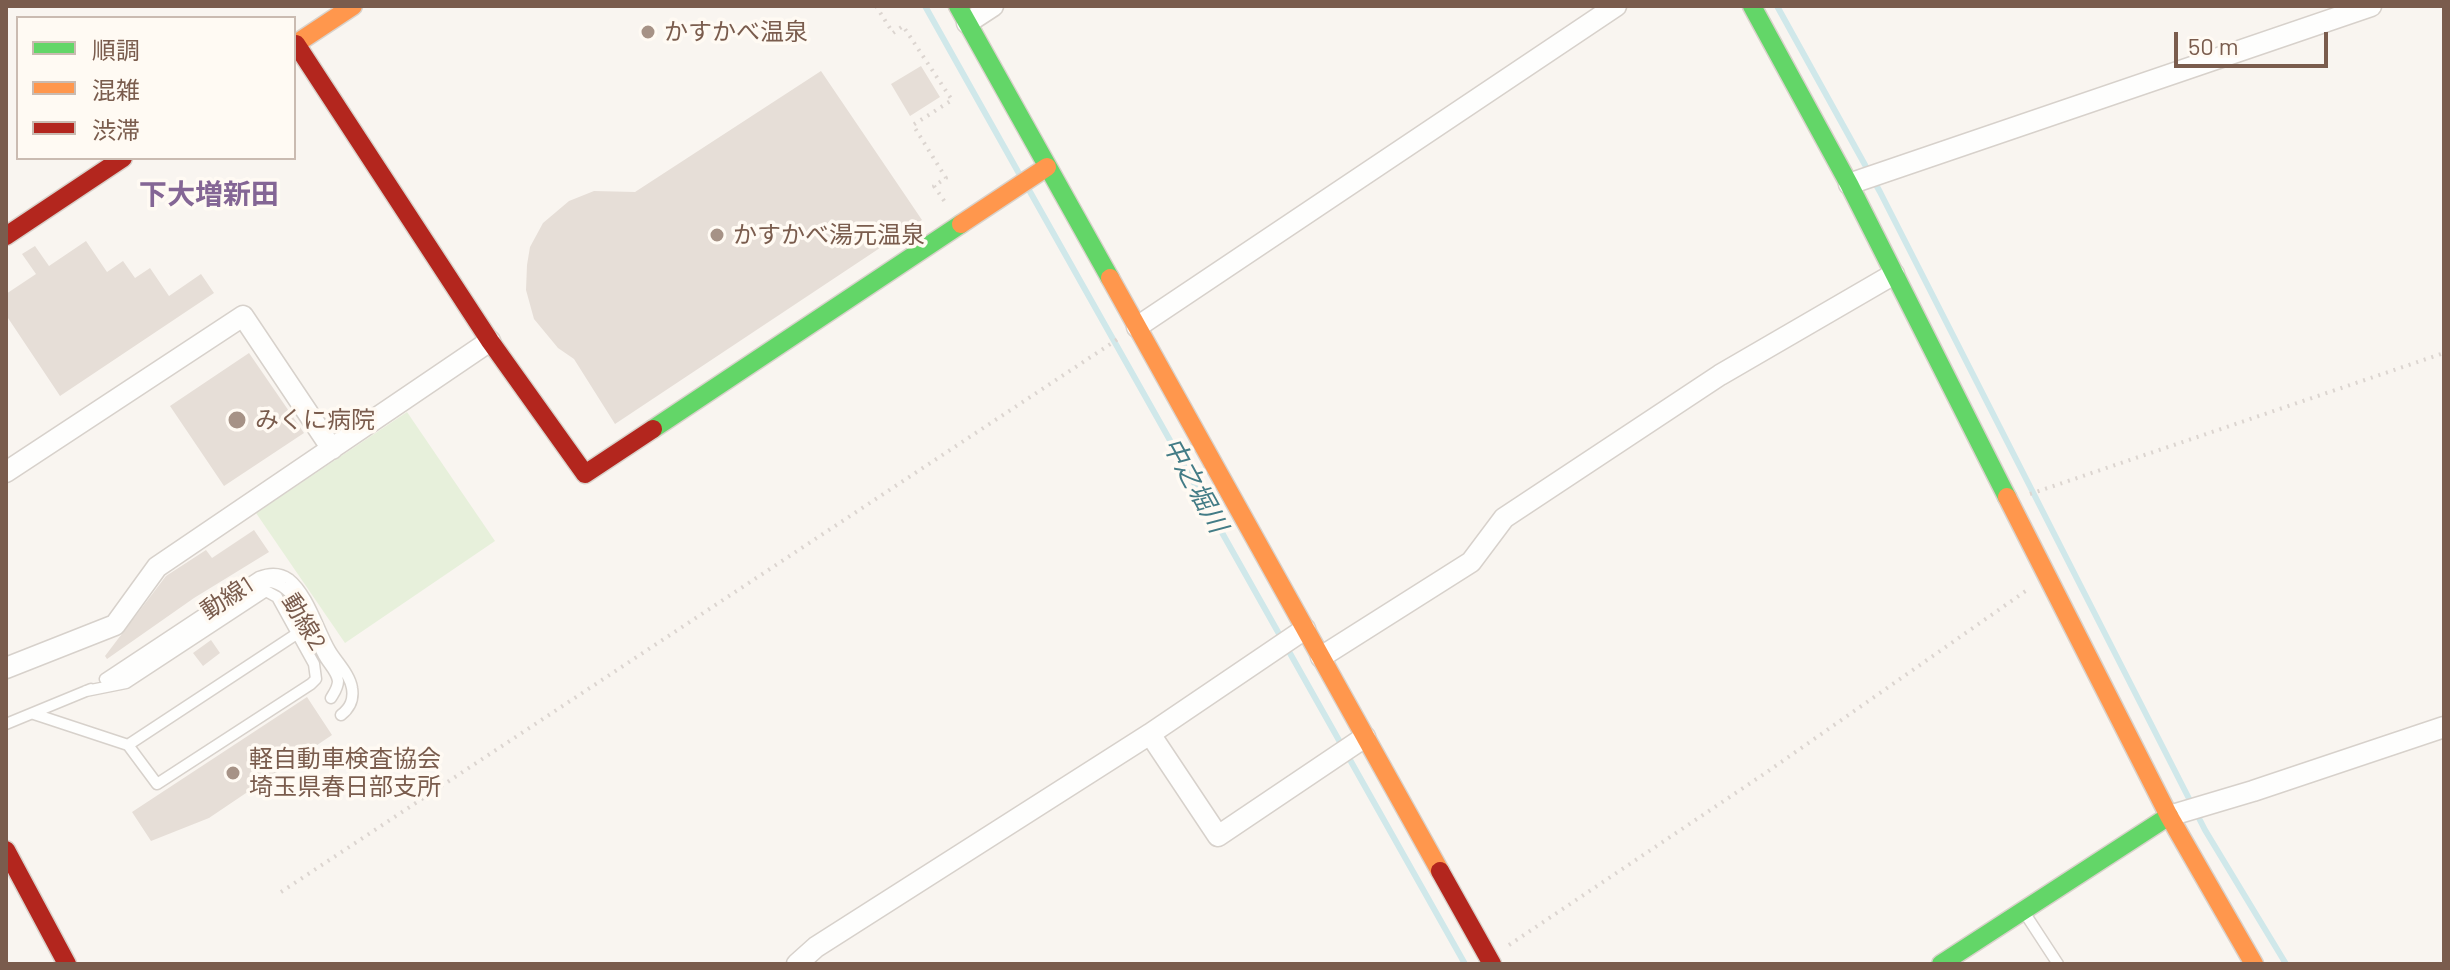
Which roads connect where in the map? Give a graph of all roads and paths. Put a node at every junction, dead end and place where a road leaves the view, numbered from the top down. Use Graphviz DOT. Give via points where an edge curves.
graph roads {
  1 [pos="353,6"];
  2 [pos="876,6"];
  3 [pos="993,6"];
  4 [pos="1616,6"];
  5 [pos="1752,6"];
  6 [pos="2371,6"];
  7 [pos="962,14"];
  8 [pos="296,43"];
  9 [pos="296,46"];
  10 [pos="120,160"];
  11 [pos="1041,170"];
  12 [pos="1854,183"];
  13 [pos="960,224"];
  14 [pos="6,236"];
  15 [pos="1894,274"];
  16 [pos="1137,327"];
  17 [pos="490,341"];
  18 [pos="2444,353"];
  19 [pos="332,449"];
  20 [pos="6,472"];
  21 [pos="2046,488"];
  22 [pos="2047,576"];
  23 [pos="1305,629"];
  24 [pos="298,633"];
  25 [pos="1321,657"];
  26 [pos="6,668"];
  27 [pos="120,673"];
  28 [pos="86,691"];
  29 [pos="331,698"];
  30 [pos="34,714"];
  31 [pos="341,715"];
  32 [pos="6,727"];
  33 [pos="2444,727"];
  34 [pos="1150,734"];
  35 [pos="1365,737"];
  36 [pos="128,745"];
  37 [pos="2175,815"];
  38 [pos="6,850"];
  39 [pos="281,892"];
  40 [pos="2023,911"];
  41 [pos="1490,961"];
  42 [pos="67,964"];
  43 [pos="797,964"];
  44 [pos="1941,964"];
  45 [pos="2058,964"];
  46 [pos="2254,964"];
  1 -- 8 [label="street"];
  2 -- 13 [label="path" via="893,33 903,26 952,100 913,125 946,178 934,186"];
  3 -- 7 [label="street"];
  4 -- 16 [label="street"];
  5 -- 12 [label="street"];
  6 -- 12 [label="street"];
  7 -- 11 [label="street"];
  9 -- 17 [label="street"];
  10 -- 14 [label="street"];
  11 -- 13 [label="street"];
  11 -- 16 [label="street"];
  12 -- 15 [label="street"];
  13 -- 17 [label="street" via="585,474"];
  15 -- 22 [label="street"];
  15 -- 25 [label="street" via="1720,375 1504,518 1471,562"];
  16 -- 23 [label="street"];
  16 -- 39 [label="path"];
  17 -- 19 [label="street"];
  18 -- 21 [label="path"];
  19 -- 20 [label="street" via="243,316"];
  19 -- 26 [label="street" via="157,567 115,625"];
  22 -- 37 [label="street"];
  22 -- 41 [label="path"];
  23 -- 25 [label="street"];
  23 -- 34 [label="street"];
  24 -- 28 [label="lane" via="277,597 266,591 126,683"];
  24 -- 36 [label="lane"];
  24 -- 36 [label="lane" via="316,679 230,738 157,784"];
  25 -- 35 [label="street"];
  27 -- 28 [label="lane"];
  27 -- 29 [label="lane, 動線2" via="268,581 282,585 310,623 338,679"];
  27 -- 31 [label="lane, 動線1" via="259,577 274,574 294,585 350,681 350,707"];
  28 -- 30 [label="lane"];
  30 -- 32 [label="lane"];
  30 -- 36 [label="lane"];
  33 -- 37 [label="street"];
  34 -- 35 [label="street" via="1218,836"];
  34 -- 43 [label="street"];
  35 -- 41 [label="street"];
  37 -- 40 [label="street"];
  37 -- 46 [label="street" via="2196,866"];
  38 -- 42 [label="street"];
  40 -- 44 [label="street"];
  40 -- 45 [label="lane"];
}
